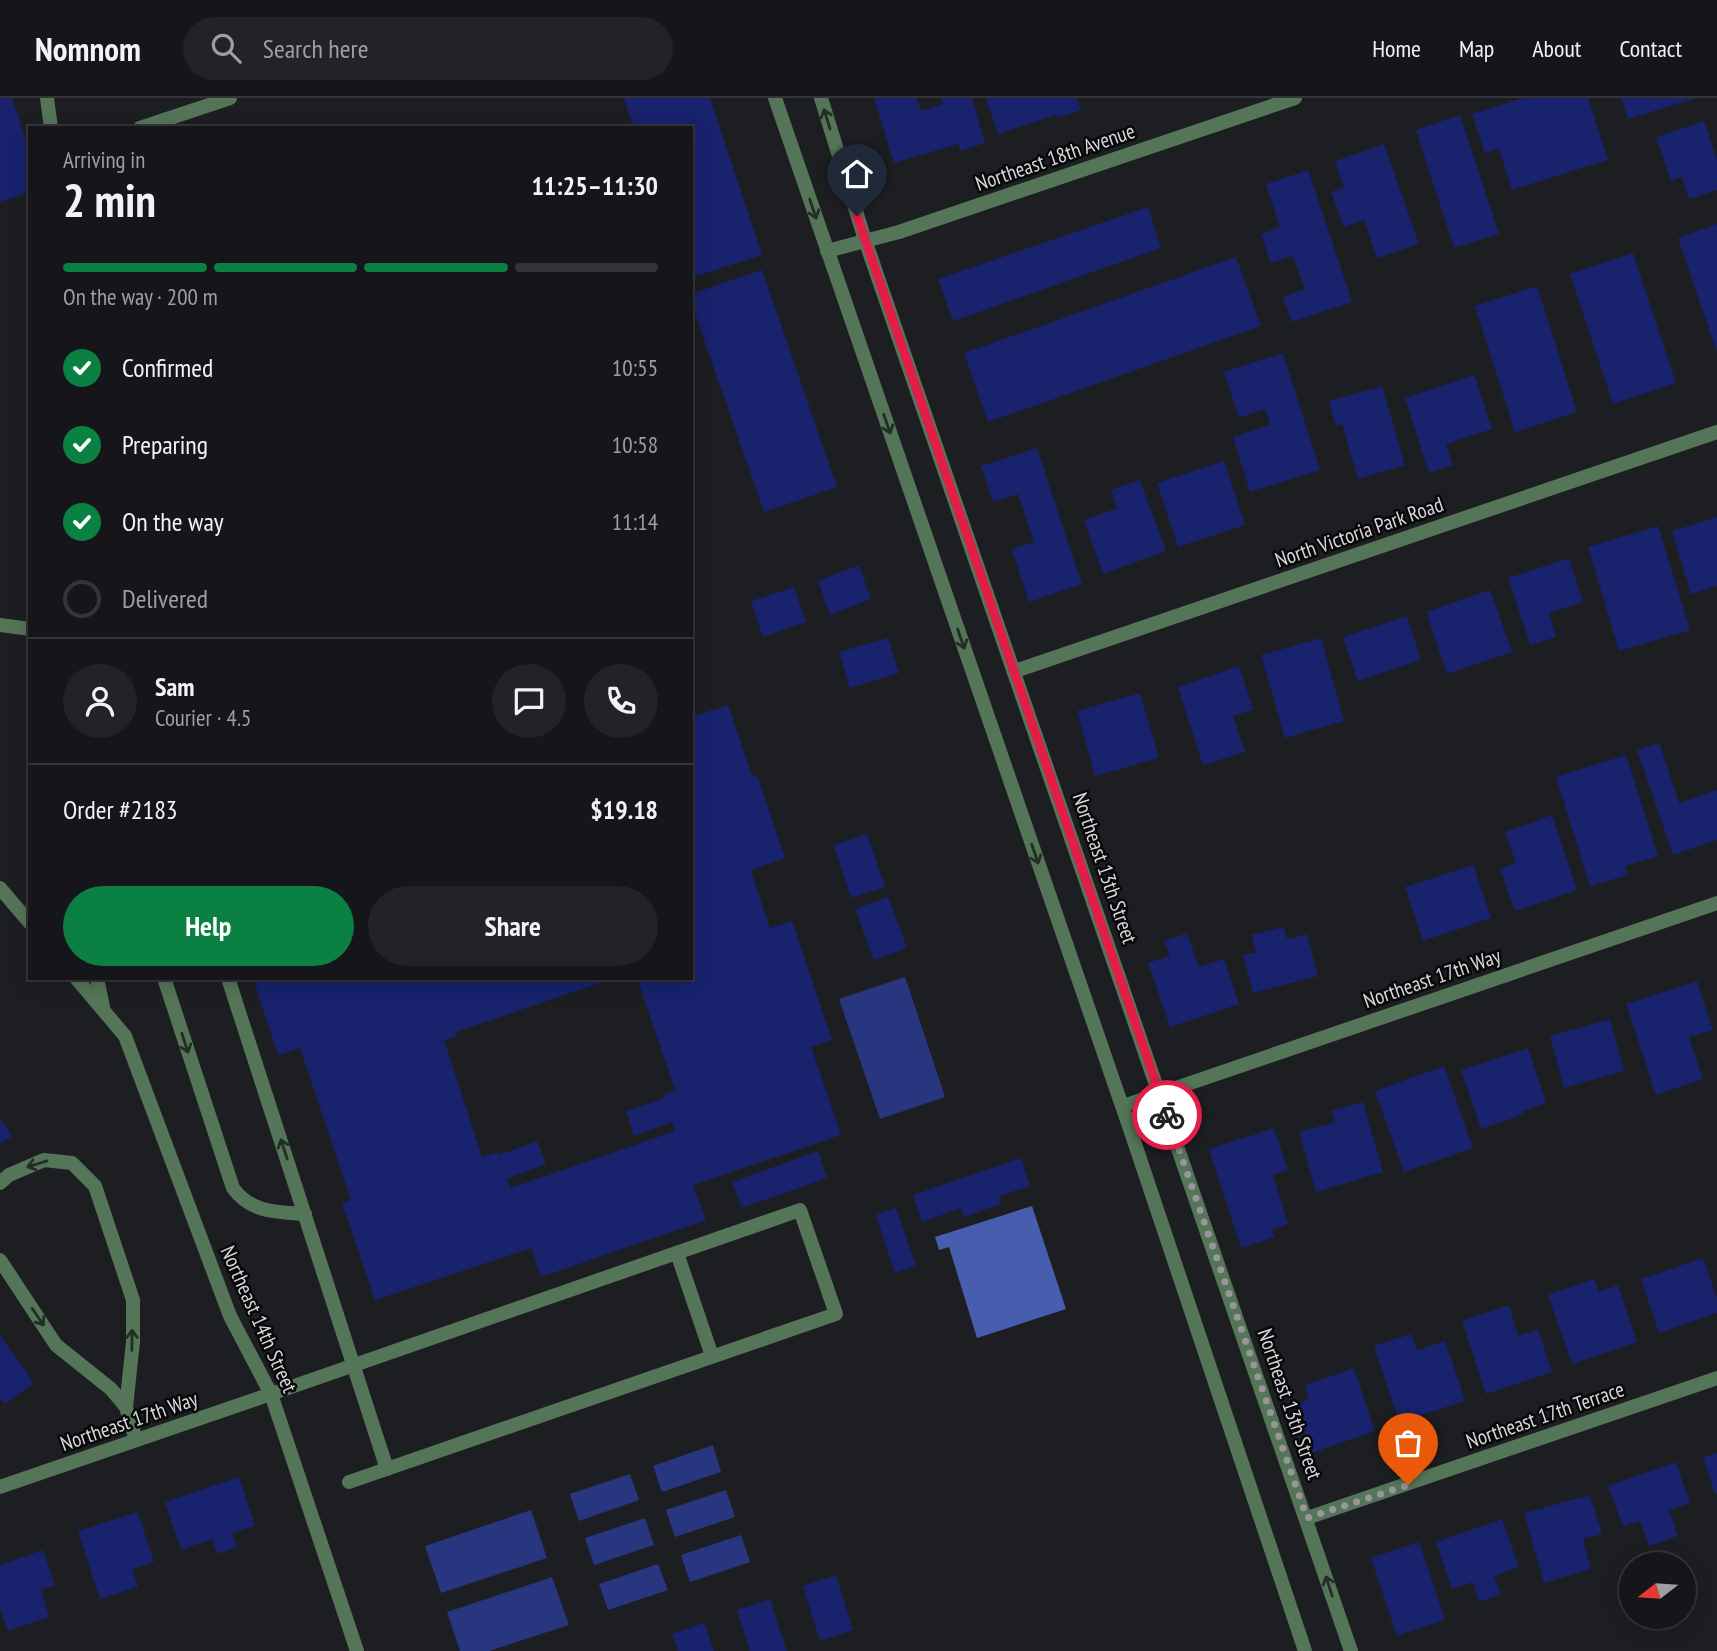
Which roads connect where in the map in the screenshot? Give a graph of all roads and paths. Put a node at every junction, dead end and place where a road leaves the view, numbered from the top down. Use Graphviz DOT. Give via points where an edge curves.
graph roads {
  1 [pos="47,98"];
  2 [pos="230,98"];
  3 [pos="775,98"];
  4 [pos="821,98"];
  5 [pos="1294,98"];
  6 [pos="51,126"];
  7 [pos="146,126"];
  8 [pos="865,240"];
  9 [pos="827,251"];
  10 [pos="1717,432"];
  11 [pos="0,625"];
  12 [pos="28,629"];
  13 [pos="1015,671"];
  14 [pos="0,888"];
  15 [pos="1717,903"];
  16 [pos="28,921"];
  17 [pos="78,980"];
  18 [pos="97,980"];
  19 [pos="164,980"];
  20 [pos="229,980"];
  21 [pos="104,1012"];
  22 [pos="1160,1093"];
  23 [pos="1122,1106"];
  24 [pos="0,1183"];
  25 [pos="305,1214"];
  26 [pos="677,1253"];
  27 [pos="0,1260"];
  28 [pos="712,1356"];
  29 [pos="355,1366"];
  30 [pos="1717,1378"];
  31 [pos="271,1394"];
  32 [pos="126,1408"];
  33 [pos="136,1440"];
  34 [pos="387,1469"];
  35 [pos="349,1482"];
  36 [pos="0,1487"];
  37 [pos="1307,1518"];
  38 [pos="357,1651"];
  39 [pos="1305,1651"];
  40 [pos="1351,1651"];
  1 -- 6 [label="street"];
  2 -- 7 [label="street"];
  3 -- 9 [label="street, one-way"];
  8 -- 4 [label="street, Northeast 13th Street, one-way"];
  5 -- 8 [label="street, Northeast 18th Avenue"];
  8 -- 9 [label="street, Northeast 18th Avenue"];
  8 -- 13 [label="street, Northeast 13th Street"];
  9 -- 23 [label="street, one-way"];
  10 -- 13 [label="street, North Victoria Park Road"];
  11 -- 12 [label="street"];
  13 -- 22 [label="street, Northeast 13th Street"];
  14 -- 16 [label="street"];
  15 -- 22 [label="street, Northeast 17th Way"];
  17 -- 21 [label="street, Northeast 14th Street"];
  18 -- 21 [label="street, Northeast 14th Street"];
  19 -- 25 [label="street, one-way" via="233,1188 259,1209"];
  25 -- 20 [label="street, one-way"];
  21 -- 31 [label="street, Northeast 14th Street" via="125,1036 230,1316"];
  22 -- 23 [label="street, Northeast 17th Way"];
  22 -- 37 [label="street, Northeast 13th Street"];
  23 -- 39 [label="street"];
  32 -- 24 [label="street, one-way" via="132,1300 95,1186 72,1163 44,1160"];
  25 -- 29 [label="street"];
  26 -- 28 [label="street"];
  26 -- 28 [label="street, Northeast 17th Way" via="800,1210 836,1314"];
  26 -- 29 [label="street, Northeast 17th Way"];
  27 -- 32 [label="street, one-way" via="57,1345 111,1389"];
  28 -- 34 [label="street"];
  29 -- 31 [label="street, Northeast 17th Way"];
  29 -- 34 [label="street"];
  30 -- 37 [label="street, Northeast 17th Terrace"];
  31 -- 33 [label="street, Northeast 17th Way"];
  31 -- 38 [label="street, Northeast 14th Street"];
  32 -- 33 [label="street"];
  33 -- 36 [label="street, Northeast 17th Way"];
  34 -- 35 [label="street"];
  40 -- 37 [label="street, Northeast 13th Street, one-way"];
}
